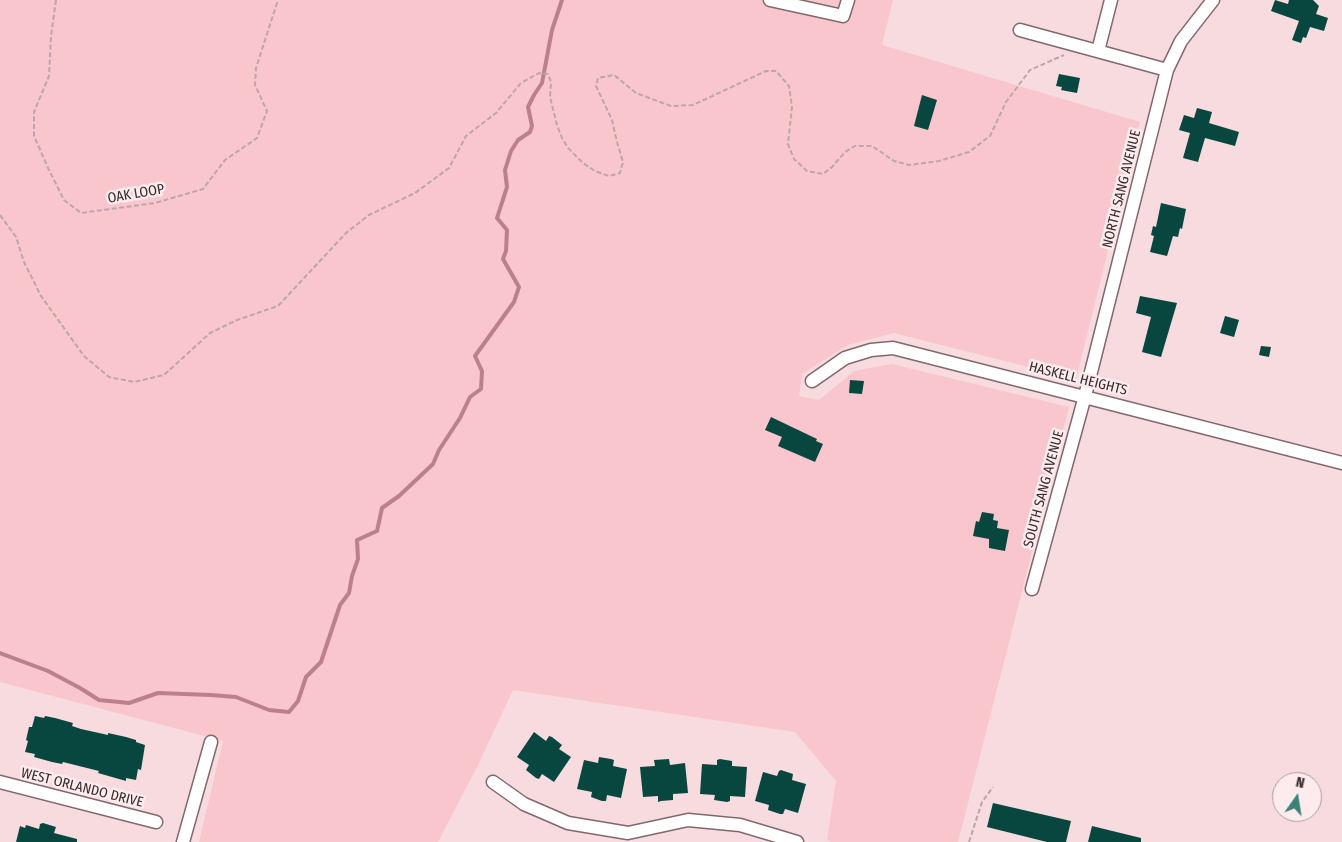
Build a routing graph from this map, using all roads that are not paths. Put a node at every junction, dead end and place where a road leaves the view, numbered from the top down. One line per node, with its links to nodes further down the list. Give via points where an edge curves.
1 (770, 0): 2 (street, via 843,16)
2 (848, 0)
3 (1111, 0): 6 (street)
4 (1213, 0): 7 (street, NORTH SANG AVENUE, via 1181,41)
5 (1020, 30): 6 (street)
6 (1098, 52): 7 (street)
7 (1167, 70): 9 (street, NORTH SANG AVENUE)
8 (812, 381): 9 (street, HASKELL HEIGHTS, via 845,358 871,350 893,348)
9 (1085, 396): 10 (street, HASKELL HEIGHTS); 11 (street, SOUTH SANG AVENUE)
10 (1342, 463)
11 (1032, 589)
12 (211, 742): 16 (street)
13 (0, 782): 15 (street, WEST ORLANDO DRIVE)
14 (493, 782): 17 (street, via 524,804 568,823 628,833 688,820 740,825)
15 (156, 822)
16 (183, 842)
17 (797, 842)

